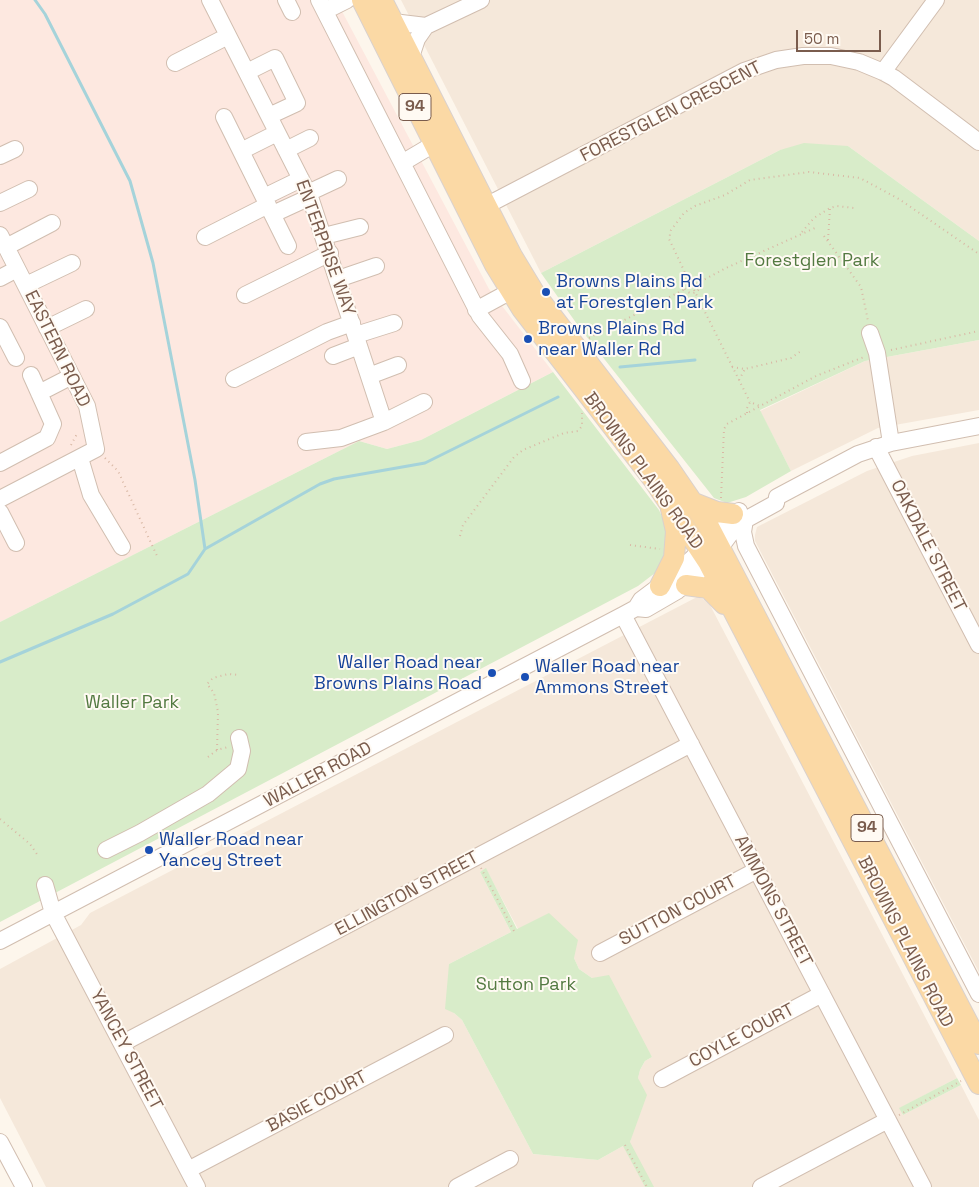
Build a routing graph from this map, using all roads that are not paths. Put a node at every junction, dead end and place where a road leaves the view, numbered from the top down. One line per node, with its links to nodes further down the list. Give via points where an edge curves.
1 (210, 0): 10 (street, ENTERPRISE WAY)
2 (347, 0): 7 (street)
3 (362, 0): 20 (main road, BROWNS PLAINS ROAD / 94)
4 (382, 0): 8 (main road, BROWNS PLAINS ROAD / 94)
5 (481, 0): 9 (street)
6 (936, 0): 14 (street)
7 (322, 5): 23 (street)
8 (393, 22): 9 (street); 11 (main road, BROWNS PLAINS ROAD / 94)
9 (426, 26): 11 (street)
10 (228, 36): 12 (street); 13 (street, ENTERPRISE WAY)
11 (411, 57): 29 (main road, BROWNS PLAINS ROAD / 94)
12 (175, 63)
13 (247, 72): 15 (street, ENTERPRISE WAY); 15 (street, via 275,58 297,103)
14 (883, 72): 19 (street, FORESTGLEN CRESCENT); 29 (street, FORESTGLEN CRESCENT, via 860,62 831,56 802,56 744,71)
15 (269, 116): 17 (street, ENTERPRISE WAY)
16 (224, 117): 22 (street)
17 (277, 133): 21 (street, ENTERPRISE WAY); 22 (street)
18 (310, 138): 21 (street)
19 (979, 142)
20 (434, 144): 23 (street); 29 (main road, BROWNS PLAINS ROAD / 94)
21 (286, 150): 26 (street, ENTERPRISE WAY)
22 (241, 151): 28 (street)
23 (402, 163): 46 (street)
24 (338, 179): 26 (street)
25 (29, 189): 27 (street)
26 (306, 189): 28 (street); 32 (street, ENTERPRISE WAY)
27 (0, 203)
28 (268, 206): 33 (street); 35 (street)
29 (478, 210): 43 (main road, BROWNS PLAINS ROAD / 94); 70 (main road, BROWNS PLAINS ROAD / 94, via 535,294)
30 (52, 223): 34 (street)
31 (360, 227): 32 (street)
32 (324, 236): 36 (street, ENTERPRISE WAY)
33 (205, 237)
34 (2, 239): 39 (street, EASTERN ROAD)
35 (288, 246)
36 (330, 253): 41 (street, ENTERPRISE WAY); 44 (street)
37 (72, 263): 42 (street)
38 (376, 266): 41 (street)
39 (17, 268): 40 (street); 42 (street, EASTERN ROAD)
40 (0, 278)
41 (338, 279): 51 (street, ENTERPRISE WAY)
42 (26, 285): 49 (street, EASTERN ROAD)
43 (511, 290): 46 (street); 69 (main road, BROWNS PLAINS ROAD / 94, via 522,309)
44 (245, 295)
45 (86, 309): 49 (street)
46 (476, 310): 59 (street, via 510,354)
47 (394, 324): 51 (street)
48 (0, 327): 53 (street)
49 (48, 328): 56 (street, EASTERN ROAD)
50 (870, 333): 65 (street, OAKDALE STREET, via 877,353)
51 (356, 335): 52 (street); 57 (street, ENTERPRISE WAY); 58 (street, via 327,332)
52 (333, 356)
53 (16, 358)
54 (398, 365): 57 (street)
55 (31, 375): 60 (street)
56 (72, 376): 60 (street); 66 (street, EASTERN ROAD, via 87,406 96,449)
57 (369, 376): 62 (street, ENTERPRISE WAY)
58 (234, 379)
59 (522, 381)
60 (39, 393): 67 (street, via 53,424 47,438)
61 (424, 402): 62 (street)
62 (384, 422): 64 (street, via 341,438)
63 (979, 426): 65 (street)
64 (306, 442)
65 (884, 445): 72 (street, via 777,497 771,495); 80 (street, OAKDALE STREET)
66 (80, 458): 68 (street); 74 (street, via 91,495)
67 (0, 463)
68 (0, 499)
69 (668, 500): 75 (main road, BROWNS PLAINS ROAD / 94); 77 (main road, via 676,531 675,551 672,567)
70 (694, 503): 72 (main road, via 717,512); 75 (main road, BROWNS PLAINS ROAD / 94)
71 (0, 512): 73 (street)
72 (733, 512): 75 (street); 90 (street, via 752,556)
73 (16, 543)
74 (122, 547)
75 (710, 548): 76 (street, WALLER ROAD); 77 (street, WALLER ROAD); 79 (main road, BROWNS PLAINS ROAD / 94); 93 (main road, BROWNS PLAINS ROAD / 94)
76 (686, 585): 78 (street, WALLER ROAD, via 646,609); 79 (main road, via 708,588)
77 (660, 586): 78 (street, WALLER ROAD)
78 (630, 611): 82 (street, AMMONS STREET); 86 (street, WALLER ROAD)
79 (738, 618): 95 (main road, BROWNS PLAINS ROAD / 94)
80 (979, 645)
81 (240, 741): 83 (street, via 242,760 238,769 208,794)
82 (691, 744): 84 (street, AMMONS STREET); 92 (street, ELLINGTON STREET)
83 (106, 850)
84 (757, 870): 88 (street, SUTTON COURT); 89 (street, AMMONS STREET)
85 (46, 885): 86 (street, YANCEY STREET)
86 (53, 913): 87 (street, WALLER ROAD); 92 (street, YANCEY STREET)
87 (0, 941)
88 (600, 953)
89 (822, 994): 94 (street, COYLE COURT); 96 (street, AMMONS STREET)
90 (979, 994)
91 (445, 1035): 99 (street, BASIE COURT)
92 (123, 1043): 99 (street, YANCEY STREET)
93 (979, 1044)
94 (662, 1078)
95 (977, 1079)
96 (888, 1120): 103 (street); 104 (street, AMMONS STREET)
97 (0, 1142): 100 (street)
98 (510, 1159): 102 (street)
99 (188, 1170): 101 (street, YANCEY STREET)
100 (24, 1187)
101 (197, 1187)
102 (457, 1187)
103 (761, 1187)
104 (923, 1187)

